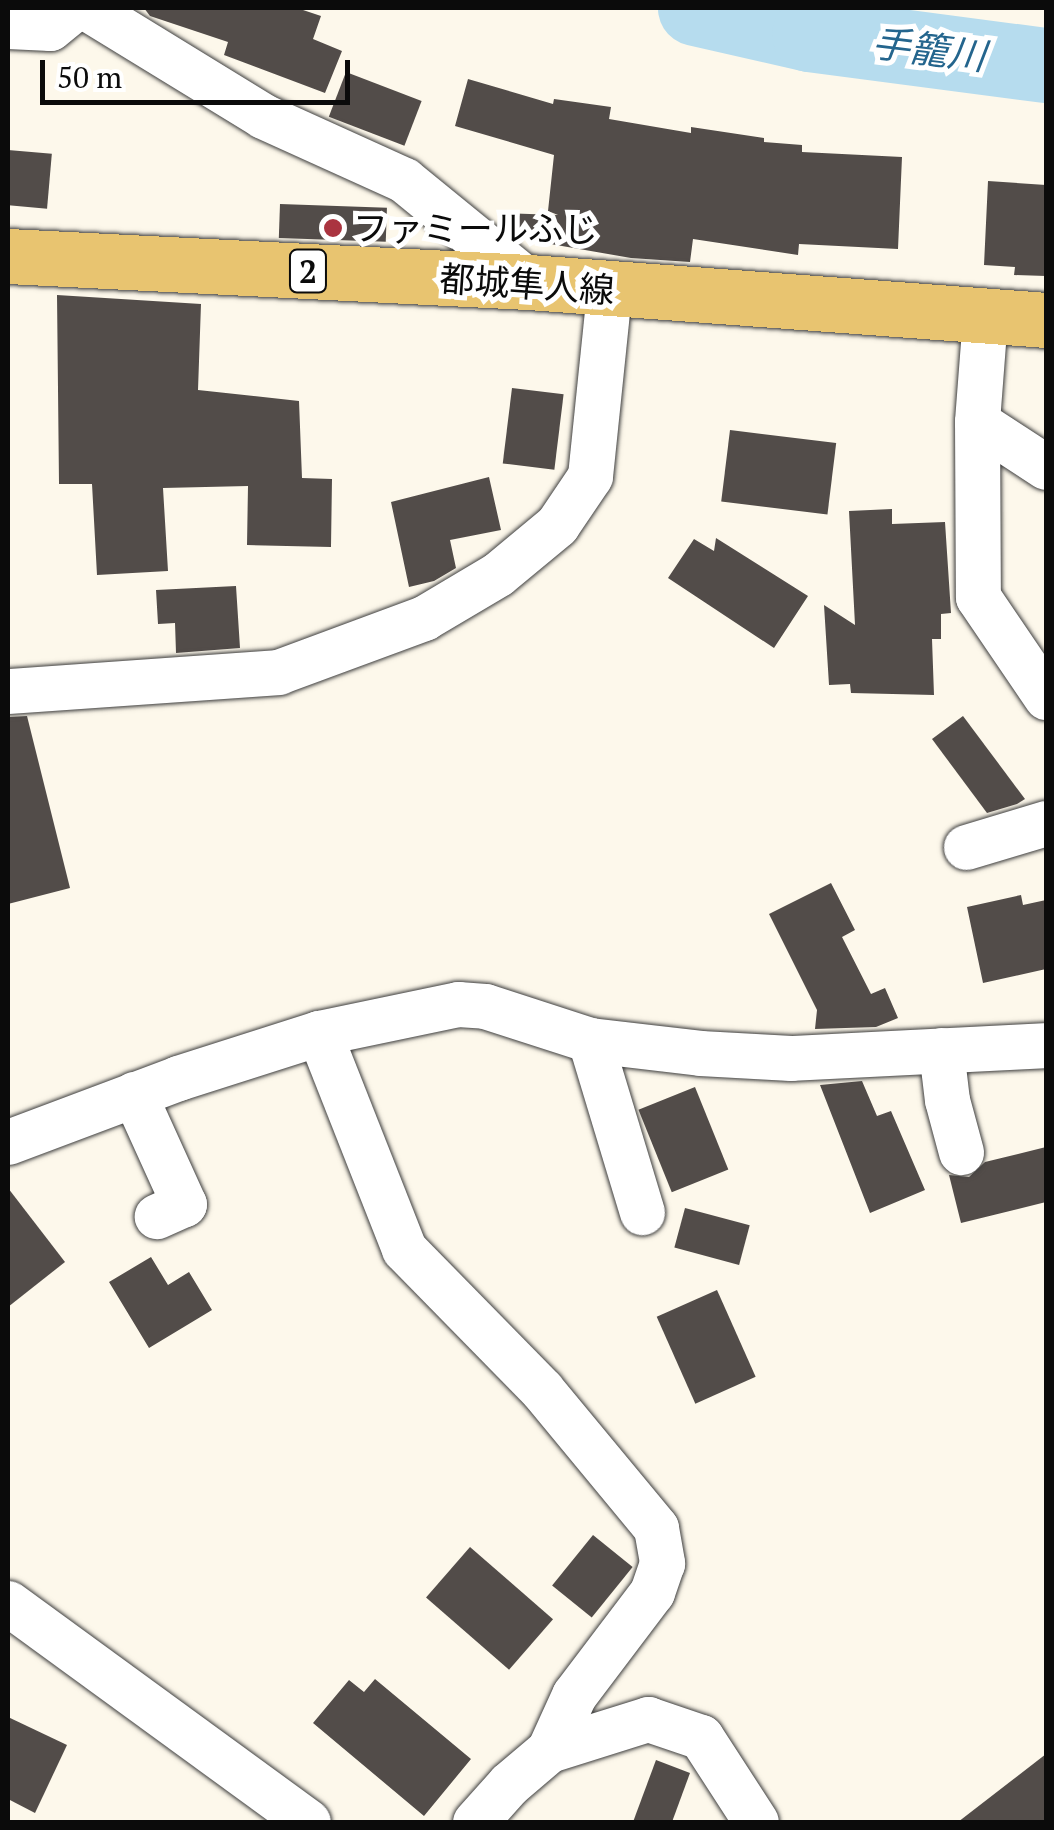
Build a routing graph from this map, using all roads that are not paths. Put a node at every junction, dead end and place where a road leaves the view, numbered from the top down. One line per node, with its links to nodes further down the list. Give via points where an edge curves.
1 (75, 8): 3 (street, via 50,28)
2 (87, 8): 5 (street, via 263,116 404,180)
3 (8, 26)
4 (8, 256): 5 (main road, 都城隼人線 / 2)
5 (530, 282): 6 (main road, 都城隼人線 / 2)
6 (609, 290): 7 (main road, 都城隼人線 / 2); 11 (street, via 590,476 557,525 498,574 424,618 278,672)
7 (985, 317): 8 (main road, 都城隼人線 / 2); 9 (street)
8 (1046, 320)
9 (977, 422): 10 (street); 12 (street, via 978,597)
10 (1046, 467)
11 (8, 691)
12 (1046, 697)
13 (1046, 823): 14 (street)
14 (966, 847)
15 (320, 1033): 16 (street, via 472,1004); 19 (street); 25 (street, via 404,1248 542,1390 656,1528 662,1563 652,1592 574,1695)
16 (590, 1040): 18 (street, via 792,1058); 22 (street)
17 (1046, 1045): 18 (street)
18 (941, 1050): 21 (street)
19 (134, 1094): 20 (street); 23 (street, via 184,1204)
20 (8, 1142)
21 (961, 1152)
22 (642, 1212)
23 (156, 1216)
24 (8, 1603): 26 (street)
25 (549, 1750): 27 (street); 28 (street, via 648,1719 702,1737)
26 (308, 1822)
27 (476, 1822)
28 (756, 1822)

